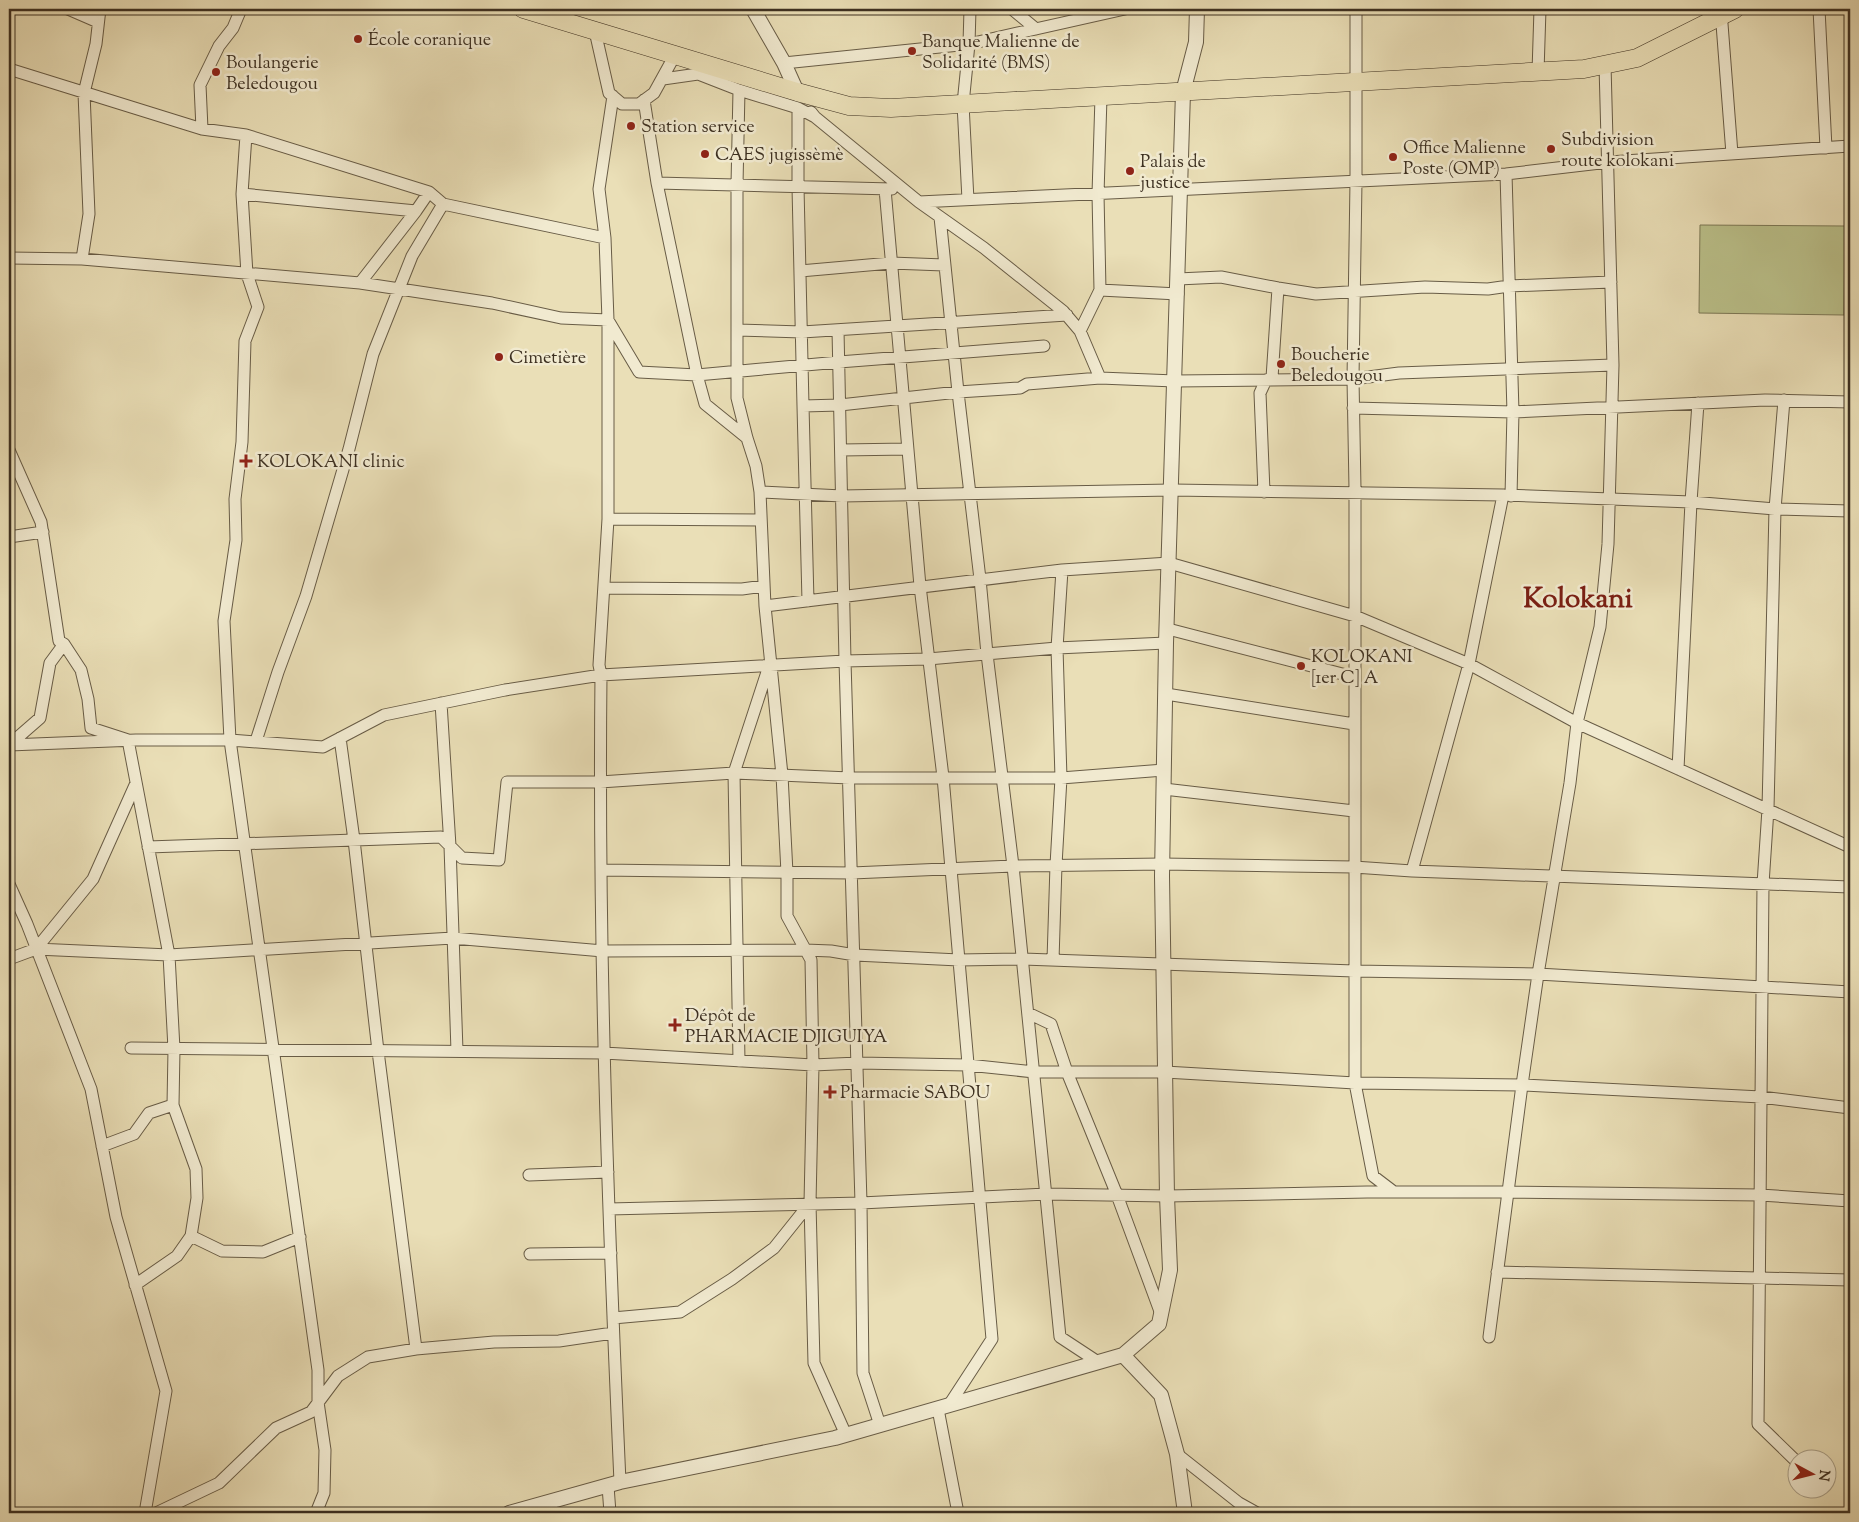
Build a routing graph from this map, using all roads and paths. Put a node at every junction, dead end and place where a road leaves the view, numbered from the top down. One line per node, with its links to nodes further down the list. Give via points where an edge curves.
1 (68, 9): 14 (street)
2 (100, 9): 14 (street)
3 (241, 9): 33 (street, via 200,85)
4 (523, 9): 16 (highway)
5 (753, 9): 19 (street)
6 (970, 9): 17 (street)
7 (1012, 9): 15 (street)
8 (1125, 9): 15 (street)
9 (1197, 9): 26 (street, via 1196,42)
10 (1356, 9): 24 (street)
11 (1540, 9): 22 (street)
12 (1818, 9): 36 (street)
13 (1726, 11): 20 (highway, via 1637,58); 37 (street)
14 (98, 22): 27 (street)
15 (1036, 29): 17 (street)
16 (595, 31): 18 (highway); 28 (street, via 609,93)
17 (968, 44): 19 (street); 32 (street)
18 (675, 55): 23 (street); 31 (highway)
19 (784, 62): 31 (street)
20 (1605, 65): 22 (highway); 38 (street)
21 (9, 69): 27 (street)
22 (1538, 72): 24 (highway)
23 (663, 79): 25 (street, via 698,74); 30 (street, via 654,94)
24 (1355, 83): 26 (highway); 40 (street)
25 (739, 90): 31 (street); 42 (street)
26 (1183, 92): 29 (highway); 46 (street)
27 (84, 93): 33 (street); 57 (street, via 89,214)
28 (613, 96): 30 (street, via 622,104 639,104); 55 (street, via 599,189)
29 (1102, 97): 32 (highway); 49 (street)
30 (644, 100): 41 (street)
31 (798, 100): 32 (highway, via 891,108); 43 (street); 45 (street)
32 (963, 104): 50 (street)
33 (202, 129): 34 (street)
34 (246, 135): 47 (street); 48 (street)
35 (1850, 146): 36 (street)
36 (1826, 148): 37 (street)
37 (1732, 154): 38 (street)
38 (1609, 162): 39 (street); 63 (street)
39 (1506, 174): 40 (street); 65 (street)
40 (1356, 181): 46 (street); 69 (street)
41 (657, 183): 42 (street); 87 (street)
42 (737, 185): 43 (street); 75 (street)
43 (798, 187): 44 (street); 60 (street)
44 (885, 189): 45 (street); 58 (street)
45 (903, 189): 51 (street)
46 (1180, 190): 49 (street); 62 (street)
47 (429, 192): 52 (street); 53 (street)
48 (242, 194): 53 (street); 61 (street)
49 (1098, 194): 50 (street); 68 (street)
50 (968, 200): 51 (street)
51 (919, 202): 54 (street)
52 (443, 204): 55 (street); 66 (street, via 412,256)
53 (416, 211): 64 (street)
54 (940, 217): 59 (street); 71 (street)
55 (605, 238): 72 (street)
56 (9, 258): 57 (street)
57 (82, 259): 61 (street)
58 (891, 263): 59 (street); 60 (street); 74 (street)
59 (944, 265): 73 (street)
60 (800, 271): 78 (street)
61 (247, 274): 64 (street); 150 (street, via 258,308 245,341 242,442 235,499 236,540 224,621)
62 (1178, 279): 67 (street, via 1221,276); 70 (street)
63 (1611, 282): 65 (street); 84 (street)
64 (360, 283): 66 (street)
65 (1509, 286): 69 (street, via 1488,289 1425,287); 85 (street)
66 (400, 288): 72 (street, via 561,318); 151 (street, via 373,354 306,596)
67 (1278, 288): 69 (street, via 1316,294); 89 (street, via 1272,378)
68 (1100, 290): 70 (street); 77 (street)
69 (1354, 293): 90 (street)
70 (1178, 294): 91 (street)
71 (1067, 315): 73 (street); 77 (street)
72 (608, 320): 87 (street, via 639,372); 119 (street)
73 (950, 323): 74 (street); 80 (street)
74 (897, 326): 76 (street); 81 (street)
75 (737, 330): 78 (street); 86 (street)
76 (838, 330): 78 (street); 82 (street)
77 (1080, 331): 88 (street)
78 (802, 332): 83 (street)
79 (1044, 346): 80 (street)
80 (954, 353): 81 (street); 92 (street)
81 (900, 357): 82 (street); 93 (street)
82 (839, 362): 83 (street); 98 (street)
83 (803, 365): 86 (street); 97 (street)
84 (1613, 365): 85 (street); 99 (street)
85 (1512, 368): 90 (street, via 1399,372); 101 (street)
86 (737, 372): 87 (street); 102 (street, via 737,398)
87 (698, 376): 102 (street, via 705,404)
88 (1100, 378): 91 (street); 92 (street)
89 (1266, 380): 90 (street); 91 (street); 108 (street, via 1260,393)
90 (1353, 380): 100 (street)
91 (1175, 381): 106 (street)
92 (958, 392): 93 (street); 110 (street)
93 (903, 398): 98 (street); 103 (street)
94 (1784, 400): 95 (street); 96 (street); 117 (street)
95 (1850, 402)
96 (1698, 403): 99 (street); 116 (street)
97 (803, 406): 98 (street); 109 (street)
98 (840, 406): 105 (street)
99 (1612, 407): 101 (street); 115 (street)
100 (1354, 408): 101 (street); 111 (street)
101 (1513, 412): 114 (street)
102 (747, 438): 107 (street)
103 (908, 449): 105 (street); 112 (street)
104 (9, 450): 121 (street)
105 (841, 450): 113 (street)
106 (1172, 490): 108 (street); 110 (street); 123 (street)
107 (760, 492): 109 (street); 120 (street)
108 (1264, 492): 111 (street)
109 (806, 494): 113 (street); 130 (street)
110 (970, 494): 112 (street); 125 (street)
111 (1355, 494): 114 (street); 132 (street)
112 (912, 495): 113 (street); 127 (street)
113 (842, 496): 129 (street)
114 (1507, 496): 115 (street); 140 (street)
115 (1611, 498): 116 (street); 146 (street, via 1600,627)
116 (1690, 502): 117 (street); 153 (street)
117 (1775, 509): 118 (street); 164 (street)
118 (1850, 511)
119 (608, 519): 120 (street); 128 (street)
120 (761, 520): 126 (street)
121 (43, 532): 122 (street); 135 (street, via 59,641)
122 (9, 537)
123 (1170, 563): 124 (street); 132 (street); 133 (street)
124 (1062, 570): 125 (street); 136 (street)
125 (980, 579): 127 (street); 137 (street)
126 (764, 586): 128 (street, via 742,589); 131 (street)
127 (920, 586): 129 (street); 138 (street)
128 (604, 588): 142 (street)
129 (844, 596): 130 (street); 139 (street)
130 (808, 600): 131 (street)
131 (765, 606): 141 (street)
132 (1355, 616): 140 (street); 143 (street)
133 (1168, 629): 134 (street); 143 (street)
134 (1166, 643): 136 (street); 144 (street)
135 (64, 644): 149 (street, via 81,670 91,728); 152 (street, via 50,663 40,718)
136 (1057, 648): 137 (street); 160 (street)
137 (987, 654): 138 (street); 159 (street)
138 (928, 659): 139 (street); 157 (street)
139 (845, 661): 141 (street); 158 (street)
140 (1468, 664): 146 (street); 177 (street)
141 (770, 665): 142 (street); 155 (street); 156 (street)
142 (601, 675): 145 (street); 161 (street)
143 (1354, 677): 147 (street)
144 (1166, 694): 147 (street); 154 (street)
145 (441, 703): 148 (street, via 384,715); 168 (street)
146 (1577, 723): 153 (street); 181 (street)
147 (1354, 724): 165 (street)
148 (340, 738): 151 (street, via 323,747); 166 (street)
149 (128, 740): 150 (street); 152 (street); 162 (street)
150 (230, 740): 151 (street); 167 (street)
151 (256, 742)
152 (9, 745)
153 (1678, 768): 164 (street)
154 (1164, 770): 160 (street); 163 (street)
155 (734, 773): 156 (street); 161 (street); 178 (street)
156 (782, 775): 158 (street); 179 (street)
157 (943, 777): 158 (street); 159 (street); 175 (street)
158 (850, 778): 180 (street)
159 (1003, 778): 160 (street); 173 (street)
160 (1061, 778): 172 (street)
161 (600, 782): 168 (street, via 507,782 499,860 462,858); 176 (street)
162 (136, 783): 169 (street); 187 (street, via 93,879)
163 (1164, 789): 165 (street); 171 (street)
164 (1768, 809): 170 (street); 183 (street)
165 (1354, 811): 174 (street)
166 (354, 840): 167 (street); 168 (street, via 441,837); 186 (street)
167 (246, 845): 169 (street); 188 (street)
168 (450, 846): 185 (street)
169 (148, 847): 192 (street)
170 (1850, 847)
171 (1162, 864): 172 (street); 174 (street); 198 (street)
172 (1056, 865): 173 (street); 197 (street)
173 (1014, 866): 175 (street); 195 (street)
174 (1354, 867): 177 (street); 199 (street)
175 (951, 869): 180 (street); 196 (street)
176 (601, 870): 178 (street); 191 (street)
177 (1412, 871): 181 (street)
178 (737, 872): 179 (street); 189 (street)
179 (787, 873): 180 (street); 190 (street, via 786,916)
180 (852, 873): 193 (street)
181 (1554, 876): 183 (street); 200 (street)
182 (9, 884): 187 (street)
183 (1763, 884): 184 (street); 201 (street)
184 (1850, 887)
185 (453, 938): 186 (street); 191 (street); 208 (street)
186 (366, 944): 188 (street); 207 (street)
187 (36, 949): 192 (street); 194 (street); 222 (street, via 91,1089)
188 (260, 950): 192 (street); 206 (street)
189 (737, 950): 190 (street); 191 (street); 210 (street)
190 (805, 950): 193 (street); 212 (street, via 811,960)
191 (603, 951): 209 (street)
192 (169, 955): 205 (street)
193 (855, 955): 196 (street); 211 (street)
194 (9, 959)
195 (1023, 959): 196 (street); 197 (street); 203 (street)
196 (959, 960): 213 (street)
197 (1053, 960): 198 (street)
198 (1163, 964): 199 (street); 216 (street)
199 (1354, 971): 200 (street); 217 (street)
200 (1538, 974): 201 (street); 218 (street)
201 (1762, 988): 202 (street); 219 (street)
202 (1850, 992)
203 (1028, 1013): 214 (street); 215 (street, via 1051,1024)
204 (132, 1048): 205 (street)
205 (174, 1049): 206 (street); 220 (street)
206 (273, 1050): 207 (street); 237 (street)
207 (378, 1051): 208 (street); 248 (street)
208 (457, 1052): 209 (street)
209 (604, 1053): 210 (street); 223 (street)
210 (739, 1061): 212 (street)
211 (858, 1063): 212 (street); 213 (street); 234 (street)
212 (813, 1065): 233 (street)
213 (968, 1065): 214 (street); 231 (street)
214 (1034, 1072): 215 (street); 227 (street)
215 (1067, 1072): 216 (street); 228 (street)
216 (1165, 1072): 217 (street); 230 (street)
217 (1355, 1083): 218 (street); 225 (street, via 1373,1176)
218 (1522, 1085): 219 (street); 226 (street)
219 (1761, 1097): 221 (street); 229 (street)
220 (173, 1105): 222 (street, via 149,1113 134,1134); 236 (street, via 196,1169 197,1198)
221 (1850, 1108)
222 (102, 1146): 243 (street, via 116,1217)
223 (608, 1172): 224 (street); 235 (street)
224 (529, 1175)
225 (1394, 1192): 226 (street); 230 (street)
226 (1507, 1192): 229 (street); 240 (street)
227 (1046, 1194): 228 (street); 231 (street); 250 (street, via 1060,1337)
228 (1117, 1195): 230 (street); 244 (street)
229 (1760, 1195): 232 (street); 241 (street)
230 (1167, 1196): 244 (street, via 1170,1270)
231 (979, 1198): 234 (street); 252 (street, via 992,1339)
232 (1850, 1200)
233 (810, 1203): 234 (street); 235 (street); 245 (street, via 774,1248 680,1312); 254 (street, via 814,1363)
234 (861, 1203): 253 (street, via 863,1373)
235 (609, 1209): 238 (street)
236 (191, 1236): 237 (street, via 222,1251 263,1252); 243 (street, via 177,1256)
237 (300, 1237): 251 (street, via 318,1370)
238 (611, 1253): 239 (street); 245 (street)
239 (530, 1254)
240 (1497, 1272): 241 (street); 247 (street)
241 (1760, 1278): 242 (street); 255 (street, via 1758,1424)
242 (1850, 1280)
243 (135, 1286): 258 (street, via 166,1392)
244 (1161, 1314): 249 (street, via 1159,1324)
245 (613, 1318): 246 (street)
246 (613, 1333): 248 (street, via 559,1341 494,1342); 257 (street)
247 (1489, 1337)
248 (416, 1349): 251 (street, via 368,1357 338,1376)
249 (1123, 1355): 250 (street); 256 (street, via 1162,1395)
250 (1098, 1362): 252 (street)
251 (318, 1402): 259 (street, via 311,1412 276,1428 219,1483); 260 (street, via 325,1450 324,1493)
252 (943, 1407): 253 (street); 263 (street)
253 (880, 1425): 254 (street)
254 (846, 1435): 257 (street)
255 (1786, 1451)
256 (1177, 1454): 264 (street); 265 (street, via 1239,1503)
257 (614, 1484): 261 (street); 262 (street)
258 (145, 1513)
259 (156, 1513)
260 (316, 1513)
261 (509, 1513)
262 (610, 1513)
263 (958, 1513)
264 (1185, 1513)
265 (1257, 1513)

